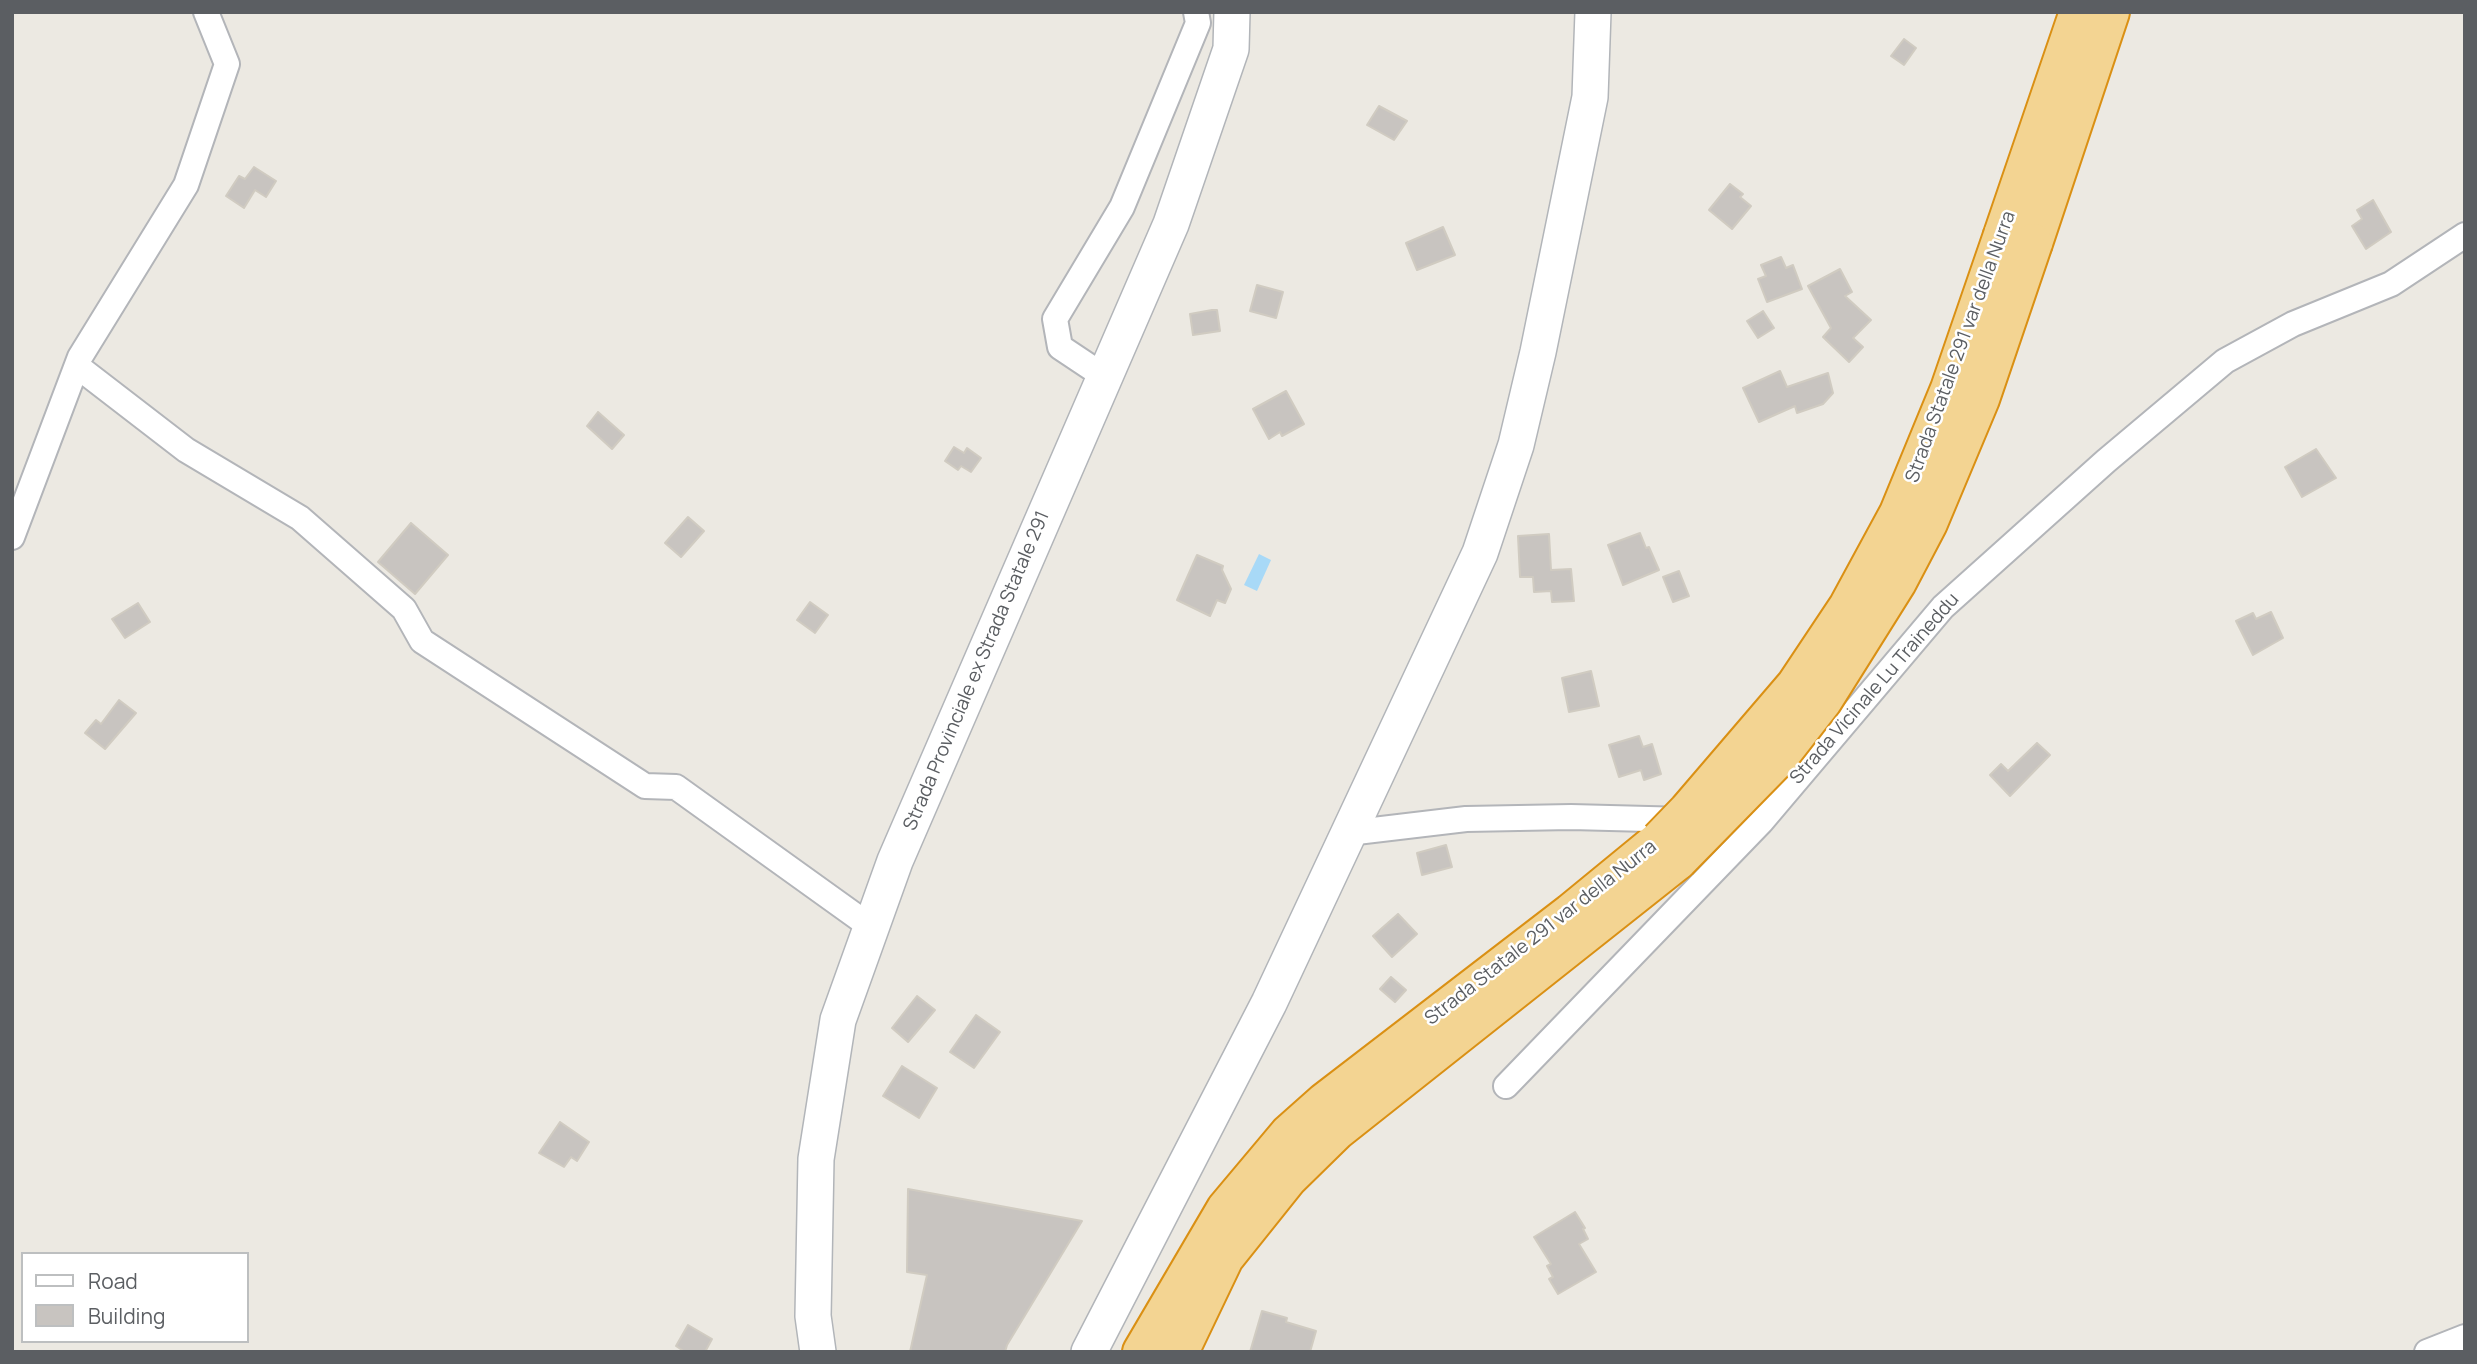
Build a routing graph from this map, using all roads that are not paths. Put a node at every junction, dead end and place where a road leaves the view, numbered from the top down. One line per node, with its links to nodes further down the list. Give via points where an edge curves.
1 (206, 12): 9 (street, via 228,64 186,185)
2 (1232, 12): 10 (street, Strada Provinciale ex Strada Statale 291, via 1231,49 1171,225)
3 (1592, 12): 13 (street, via 1590,97 1516,445 1480,552)
4 (2079, 12): 8 (highway, Strada Statale 291 var della Nurra)
5 (2110, 12): 8 (highway, Strada Statale 291 var della Nurra)
6 (1194, 16): 10 (street, via 1122,207 1055,319 1060,346)
7 (2465, 235): 12 (street, Strada Vicinale Lu Traineddu, via 2391,284 2293,324 2225,360 1943,607)
8 (2018, 239): 14 (highway, Strada Statale 291 var della Nurra, bridge, via 1899,513 1848,607 1796,685 1688,811)
9 (77, 366): 11 (street); 15 (street, via 186,450 300,518 404,609 422,641 645,786 676,787)
10 (1105, 377): 15 (street, Strada Provinciale ex Strada Statale 291, via 895,861)
11 (12, 537)
12 (1761, 822): 13 (street, via 1466,819); 16 (street, Strada Vicinale Lu Traineddu)
13 (1348, 833): 19 (street, via 1269,1003)
14 (1669, 850): 20 (highway, Strada Statale 291 var della Nurra, via 1571,913 1325,1102 1289,1135 1226,1209); 21 (highway, Strada Statale 291 var della Nurra, via 1337,1130 1288,1178 1224,1258)
15 (871, 927): 18 (street, Strada Provinciale ex Strada Statale 291, via 838,1020 816,1159 813,1316)
16 (1506, 1086)
17 (2465, 1336): 22 (street)
18 (818, 1352)
19 (1089, 1352)
20 (1142, 1352)
21 (1179, 1352)
22 (2427, 1352)

